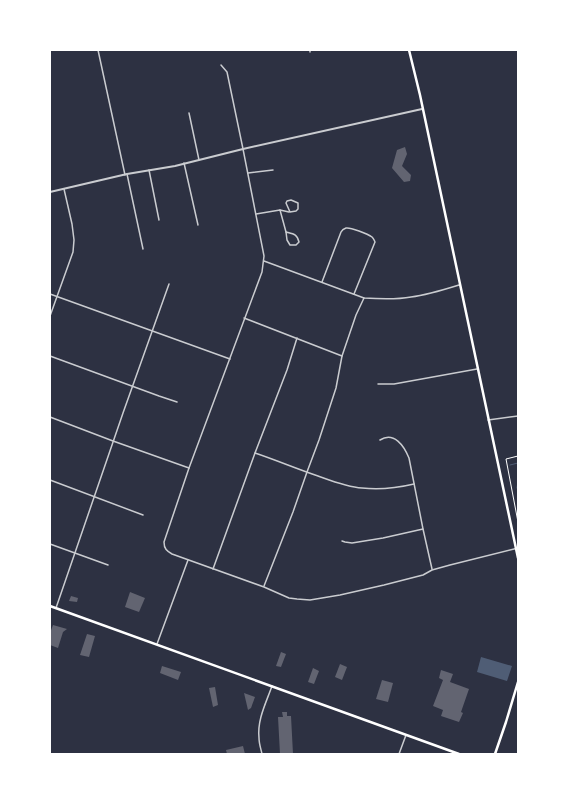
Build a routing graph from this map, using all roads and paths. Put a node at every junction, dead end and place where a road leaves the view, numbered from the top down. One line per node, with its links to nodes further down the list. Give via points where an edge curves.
1 (98, 50): 12 (street)
2 (409, 50): 4 (main road)
3 (220, 65): 6 (street, via 227,72)
4 (422, 109): 6 (street); 25 (main road)
5 (189, 113): 7 (street)
6 (243, 149): 7 (street); 11 (street)
7 (199, 160): 8 (street)
8 (184, 163): 9 (street); 19 (street)
9 (149, 170): 12 (street); 18 (street)
10 (273, 170): 11 (street)
11 (248, 173): 17 (street)
12 (126, 174): 13 (street); 21 (street)
13 (64, 189): 14 (street); 28 (street, via 74,240 73,252)
14 (50, 192)
15 (280, 210): 16 (street); 17 (street); 20 (street)
16 (290, 212): 16 (street, via 298,209 298,203 292,200 286,203)
17 (256, 214): 22 (street)
18 (159, 220)
19 (198, 225)
20 (286, 232): 20 (street, via 290,245 296,245 299,242 298,237)
21 (144, 250)
22 (264, 261): 23 (street); 31 (street)
23 (322, 282): 27 (street); 27 (street, via 342,230 348,228 360,232 372,237 375,242)
24 (169, 284): 32 (street)
25 (459, 285): 29 (street, via 409,298); 37 (main road)
26 (50, 294): 28 (street)
27 (354, 294): 29 (street)
28 (57, 296): 30 (street); 32 (street)
29 (364, 298): 35 (street)
30 (50, 316)
31 (244, 318): 33 (street); 36 (street)
32 (152, 331): 36 (street); 39 (street)
33 (297, 338): 35 (street); 46 (street)
34 (50, 356): 39 (street)
35 (342, 356): 49 (street, via 336,388)
36 (230, 359): 48 (street)
37 (477, 369): 38 (street, via 394,384); 43 (main road)
38 (378, 384)
39 (132, 386): 40 (street); 45 (street)
40 (177, 402)
41 (518, 416): 43 (street)
42 (50, 417): 45 (street)
43 (488, 420): 58 (main road)
44 (380, 440): 51 (street, via 394,438 403,446 409,458)
45 (113, 441): 48 (street); 52 (street)
46 (255, 452): 49 (street); 63 (street)
47 (518, 456): 54 (path, via 506,459)
48 (189, 468): 61 (street, via 164,546 168,552)
49 (307, 472): 51 (street, via 363,489); 65 (street)
50 (50, 480): 52 (street)
51 (414, 484): 55 (street)
52 (94, 497): 53 (street); 59 (street)
53 (143, 514)
54 (518, 522)
55 (423, 529): 56 (street, via 352,543); 64 (street)
56 (342, 541)
57 (50, 544): 59 (street)
58 (517, 548): 60 (main road); 64 (street)
59 (75, 554): 62 (street); 67 (street)
60 (518, 558)
61 (188, 560): 63 (street); 68 (street)
62 (108, 565)
63 (213, 569): 65 (street)
64 (432, 570): 65 (street, via 384,585 310,600 289,598)
65 (264, 587)
66 (50, 606): 67 (main road)
67 (56, 608): 68 (main road)
68 (157, 644): 70 (main road)
69 (518, 682): 71 (main road)
70 (272, 686): 73 (main road); 74 (street, via 259,724)
71 (513, 699): 72 (street); 77 (main road)
72 (518, 700)
73 (406, 735): 75 (street); 76 (main road)
74 (262, 754)
75 (399, 754)
76 (458, 754)
77 (495, 754)

